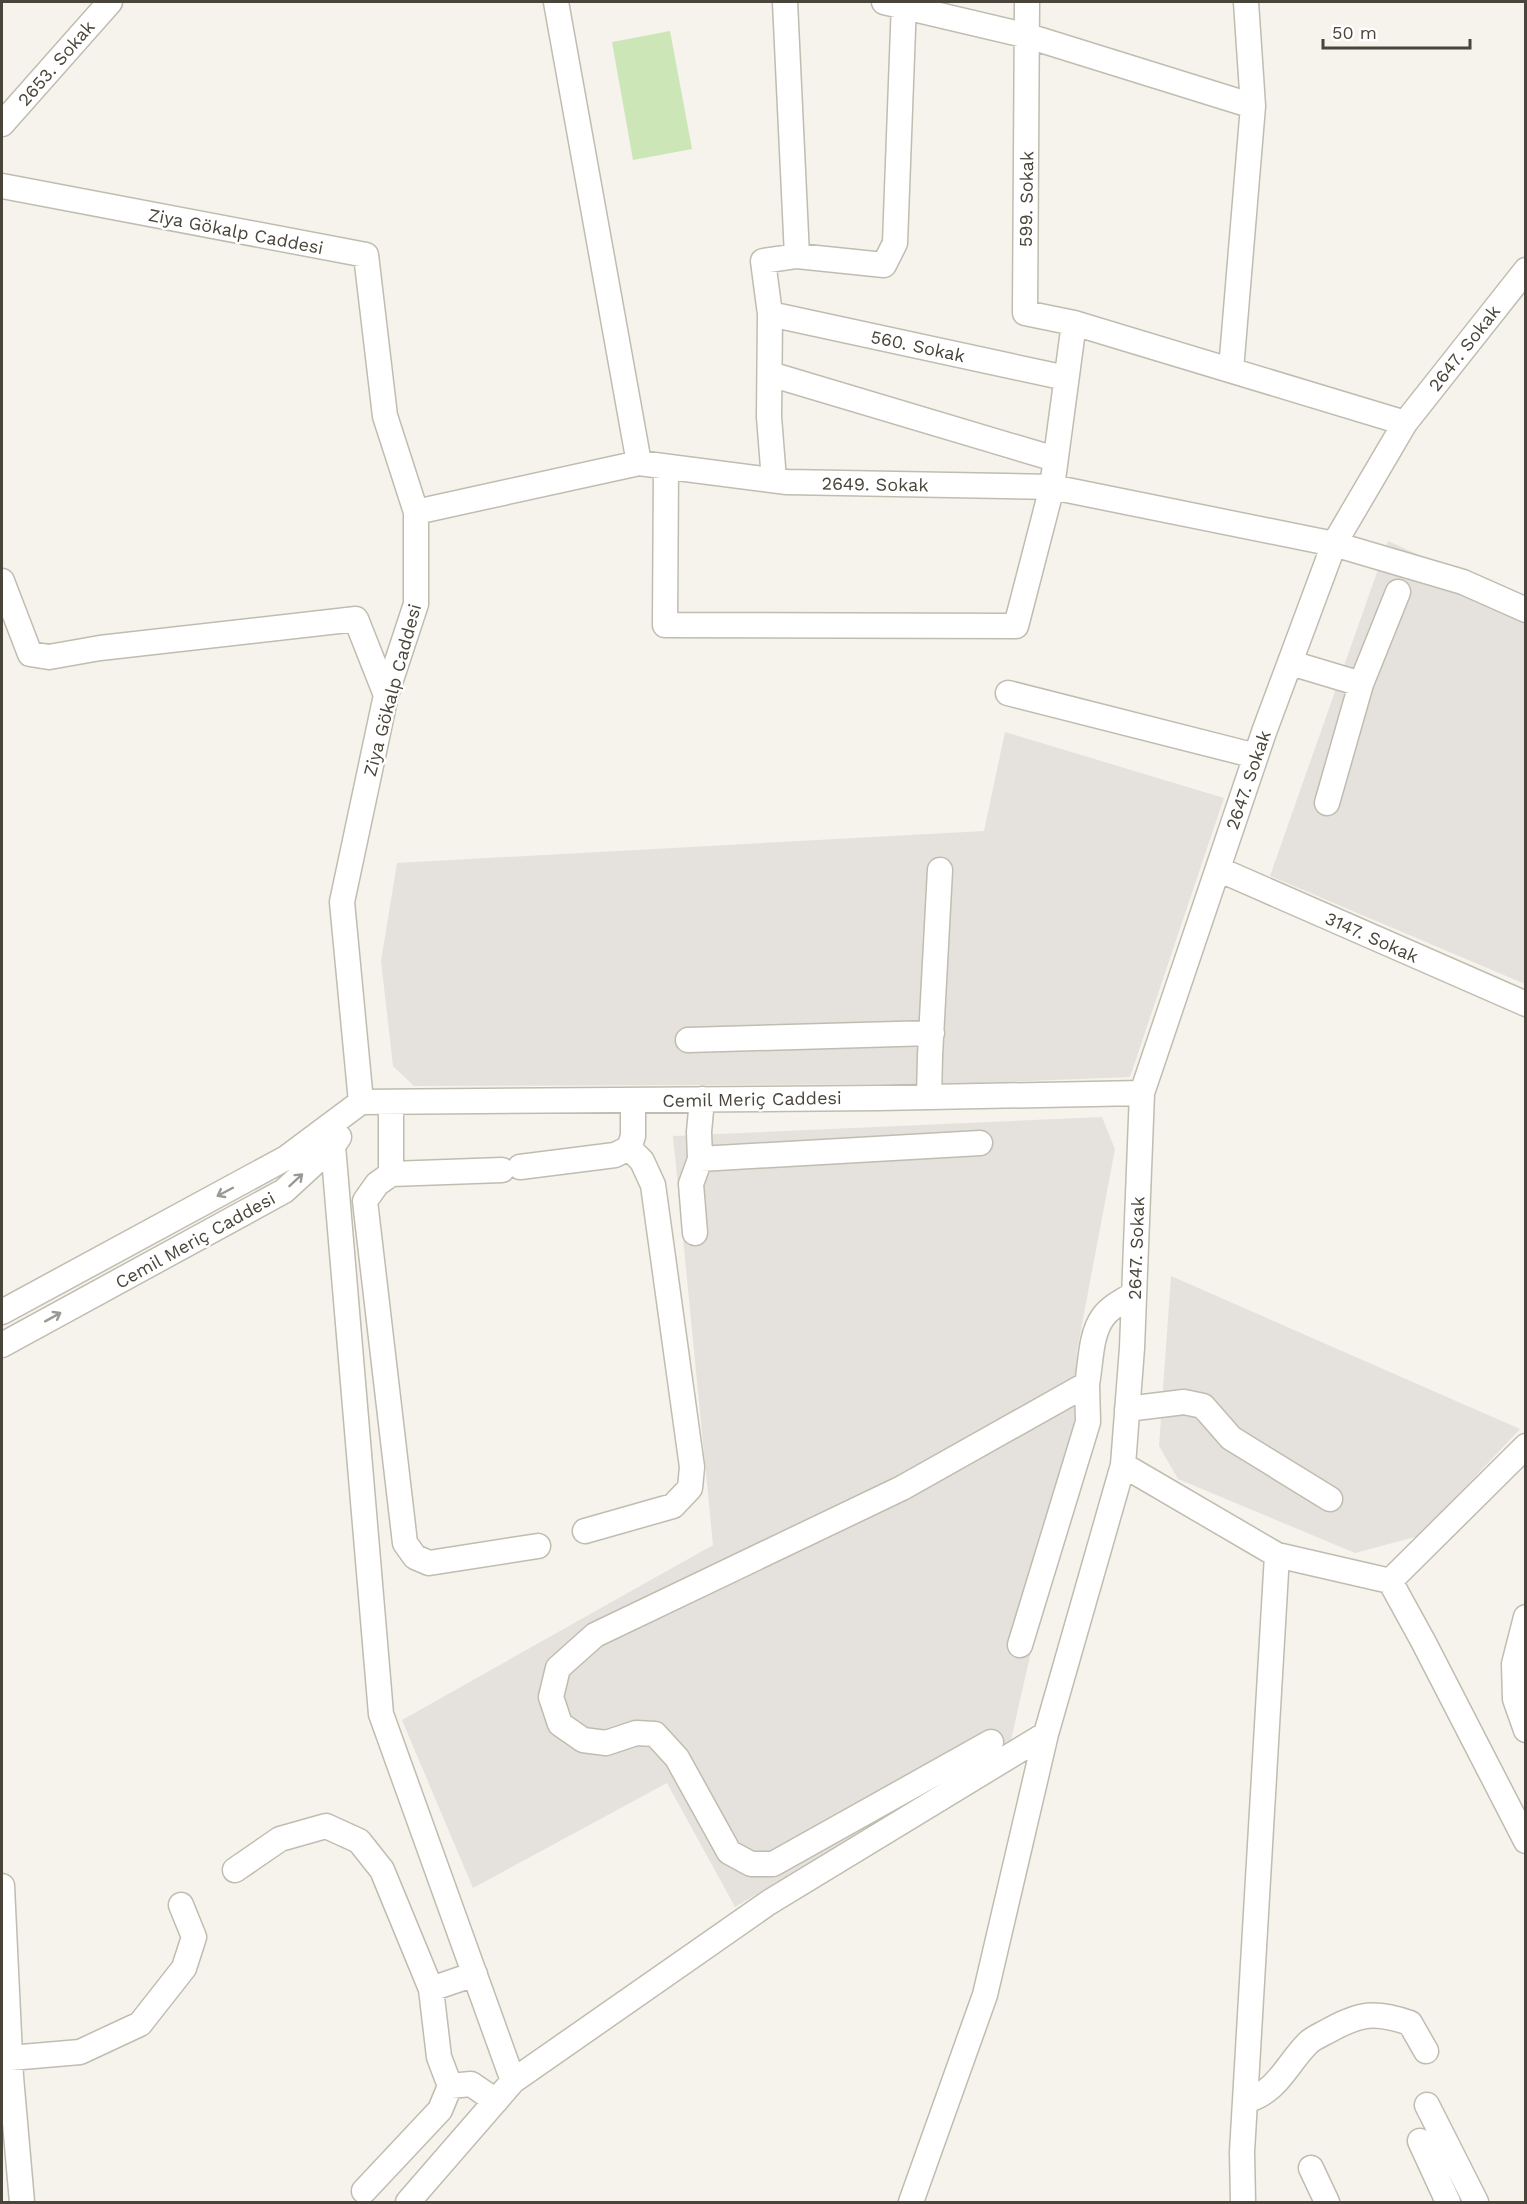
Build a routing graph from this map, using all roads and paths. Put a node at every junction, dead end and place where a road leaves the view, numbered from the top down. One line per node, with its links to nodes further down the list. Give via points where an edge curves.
1 (110, 2): 9 (street, 2653. Sokak)
2 (556, 2): 20 (street)
3 (785, 2): 11 (street)
4 (1027, 2): 7 (street)
5 (1246, 2): 8 (street)
6 (897, 3): 7 (street); 11 (street, via 895,243 884,265)
7 (1028, 36): 8 (street); 14 (street, 599. Sokak, via 1025,313)
8 (1253, 106): 15 (street)
9 (2, 124)
10 (2, 186): 24 (street, Ziya Gökalp Caddesi, via 366,255 385,416)
11 (797, 256): 13 (street, via 763,261)
12 (1526, 270): 18 (street, 2647. Sokak)
13 (770, 314): 16 (street); 17 (street, 560. Sokak)
14 (1074, 323): 15 (street); 17 (street)
15 (1231, 370): 18 (street)
16 (770, 374): 19 (street); 22 (street)
17 (1066, 378): 19 (street)
18 (1405, 423): 25 (street, 2647. Sokak)
19 (1055, 459): 23 (street)
20 (639, 463): 21 (street, 2649. Sokak); 24 (street, 2649. Sokak)
21 (666, 467): 22 (street, 2649. Sokak); 23 (street, via 665,625 1016,626)
22 (774, 480): 23 (street, 2649. Sokak)
23 (1052, 488): 25 (street, 2649. Sokak)
24 (416, 512): 32 (street, Ziya Gökalp Caddesi, via 416,604)
25 (1334, 544): 28 (street, 2649. Sokak, via 1463,582); 29 (street, 2647. Sokak)
26 (2, 581): 32 (street, via 30,654 50,657 356,619)
27 (1398, 592): 30 (street)
28 (1526, 610)
29 (1291, 663): 30 (street); 33 (street, 2647. Sokak)
30 (1361, 684): 34 (street)
31 (1008, 693): 33 (street)
32 (386, 695): 44 (street, Ziya Gökalp Caddesi, via 342,902)
33 (1256, 756): 35 (street, 2647. Sokak)
34 (1327, 803)
35 (1218, 869): 37 (street, 3147. Sokak); 40 (street, 2647. Sokak)
36 (940, 870): 38 (street)
37 (1526, 1004)
38 (932, 1033): 39 (street); 41 (street)
39 (688, 1040)
40 (1142, 1092): 41 (street, Cemil Meriç Caddesi); 52 (street, 2647. Sokak)
41 (929, 1097): 42 (street, Cemil Meriç Caddesi)
42 (702, 1099): 43 (street, Cemil Meriç Caddesi); 49 (street)
43 (633, 1100): 45 (street, Cemil Meriç Caddesi); 48 (street)
44 (361, 1102): 45 (street, Cemil Meriç Caddesi); 47 (street, Cemil Meriç Caddesi); 53 (street, Cemil Meriç Caddesi, one-way to 53, via 286,1158)
45 (391, 1102): 50 (street)
46 (980, 1143): 49 (street)
47 (333, 1146): 54 (street, Cemil Meriç Caddesi, one-way to 47, via 284,1191); 73 (street, via 381,1714)
48 (629, 1148): 50 (street, via 615,1155 511,1168); 60 (street, via 642,1161 653,1185 692,1467 690,1488 673,1506)
49 (700, 1159): 51 (street, via 691,1184)
50 (391, 1174): 61 (street, via 377,1184 365,1201 405,1543 415,1557 429,1563)
51 (695, 1233)
52 (1134, 1294): 55 (street, via 1103,1317 1094,1340); 56 (street, 2647. Sokak)
53 (2, 1312)
54 (2, 1345)
55 (1087, 1384): 65 (street, via 1088,1422); 68 (street, via 902,1488 596,1635 558,1668 551,1697 560,1724 583,1740 606,1743 636,1733 656,1734 677,1758 729,1852 751,1864 773,1864)
56 (1127, 1409): 58 (street, 2647. Sokak); 59 (street, via 1184,1402 1203,1406 1231,1438)
57 (1526, 1446): 63 (street)
58 (1123, 1465): 62 (street); 67 (street)
59 (1330, 1499)
60 (585, 1531)
61 (538, 1546)
62 (1277, 1555): 63 (street); 80 (street)
63 (1390, 1581): 69 (street)
64 (1526, 1617): 66 (street, via 1514,1664 1515,1699)
65 (1020, 1645)
66 (1526, 1730)
67 (1046, 1734): 77 (street, via 768,1903); 87 (street, via 985,1995)
68 (991, 1742)
69 (1526, 1841)
70 (235, 1870): 74 (street, via 280,1839 326,1826 359,1840 382,1870)
71 (2, 1886): 76 (street)
72 (181, 1905): 76 (street, via 194,1937 184,1968 140,2024 80,2052)
73 (475, 1974): 74 (street); 77 (street)
74 (431, 1989): 78 (street, via 439,2057)
75 (1426, 2051): 80 (street, via 1410,2023 1386,2015 1351,2018 1309,2041 1261,2097)
76 (10, 2058): 85 (street)
77 (513, 2081): 79 (street)
78 (450, 2086): 79 (street, via 471,2084); 84 (street, via 440,2110)
79 (496, 2101): 86 (street)
80 (1245, 2101): 88 (street)
81 (1427, 2105): 91 (street)
82 (1420, 2141): 90 (street)
83 (1311, 2168): 89 (street)
84 (364, 2191)
85 (21, 2202)
86 (408, 2202)
87 (911, 2202)
88 (1243, 2202)
89 (1327, 2202)
90 (1448, 2202)
91 (1476, 2202)

